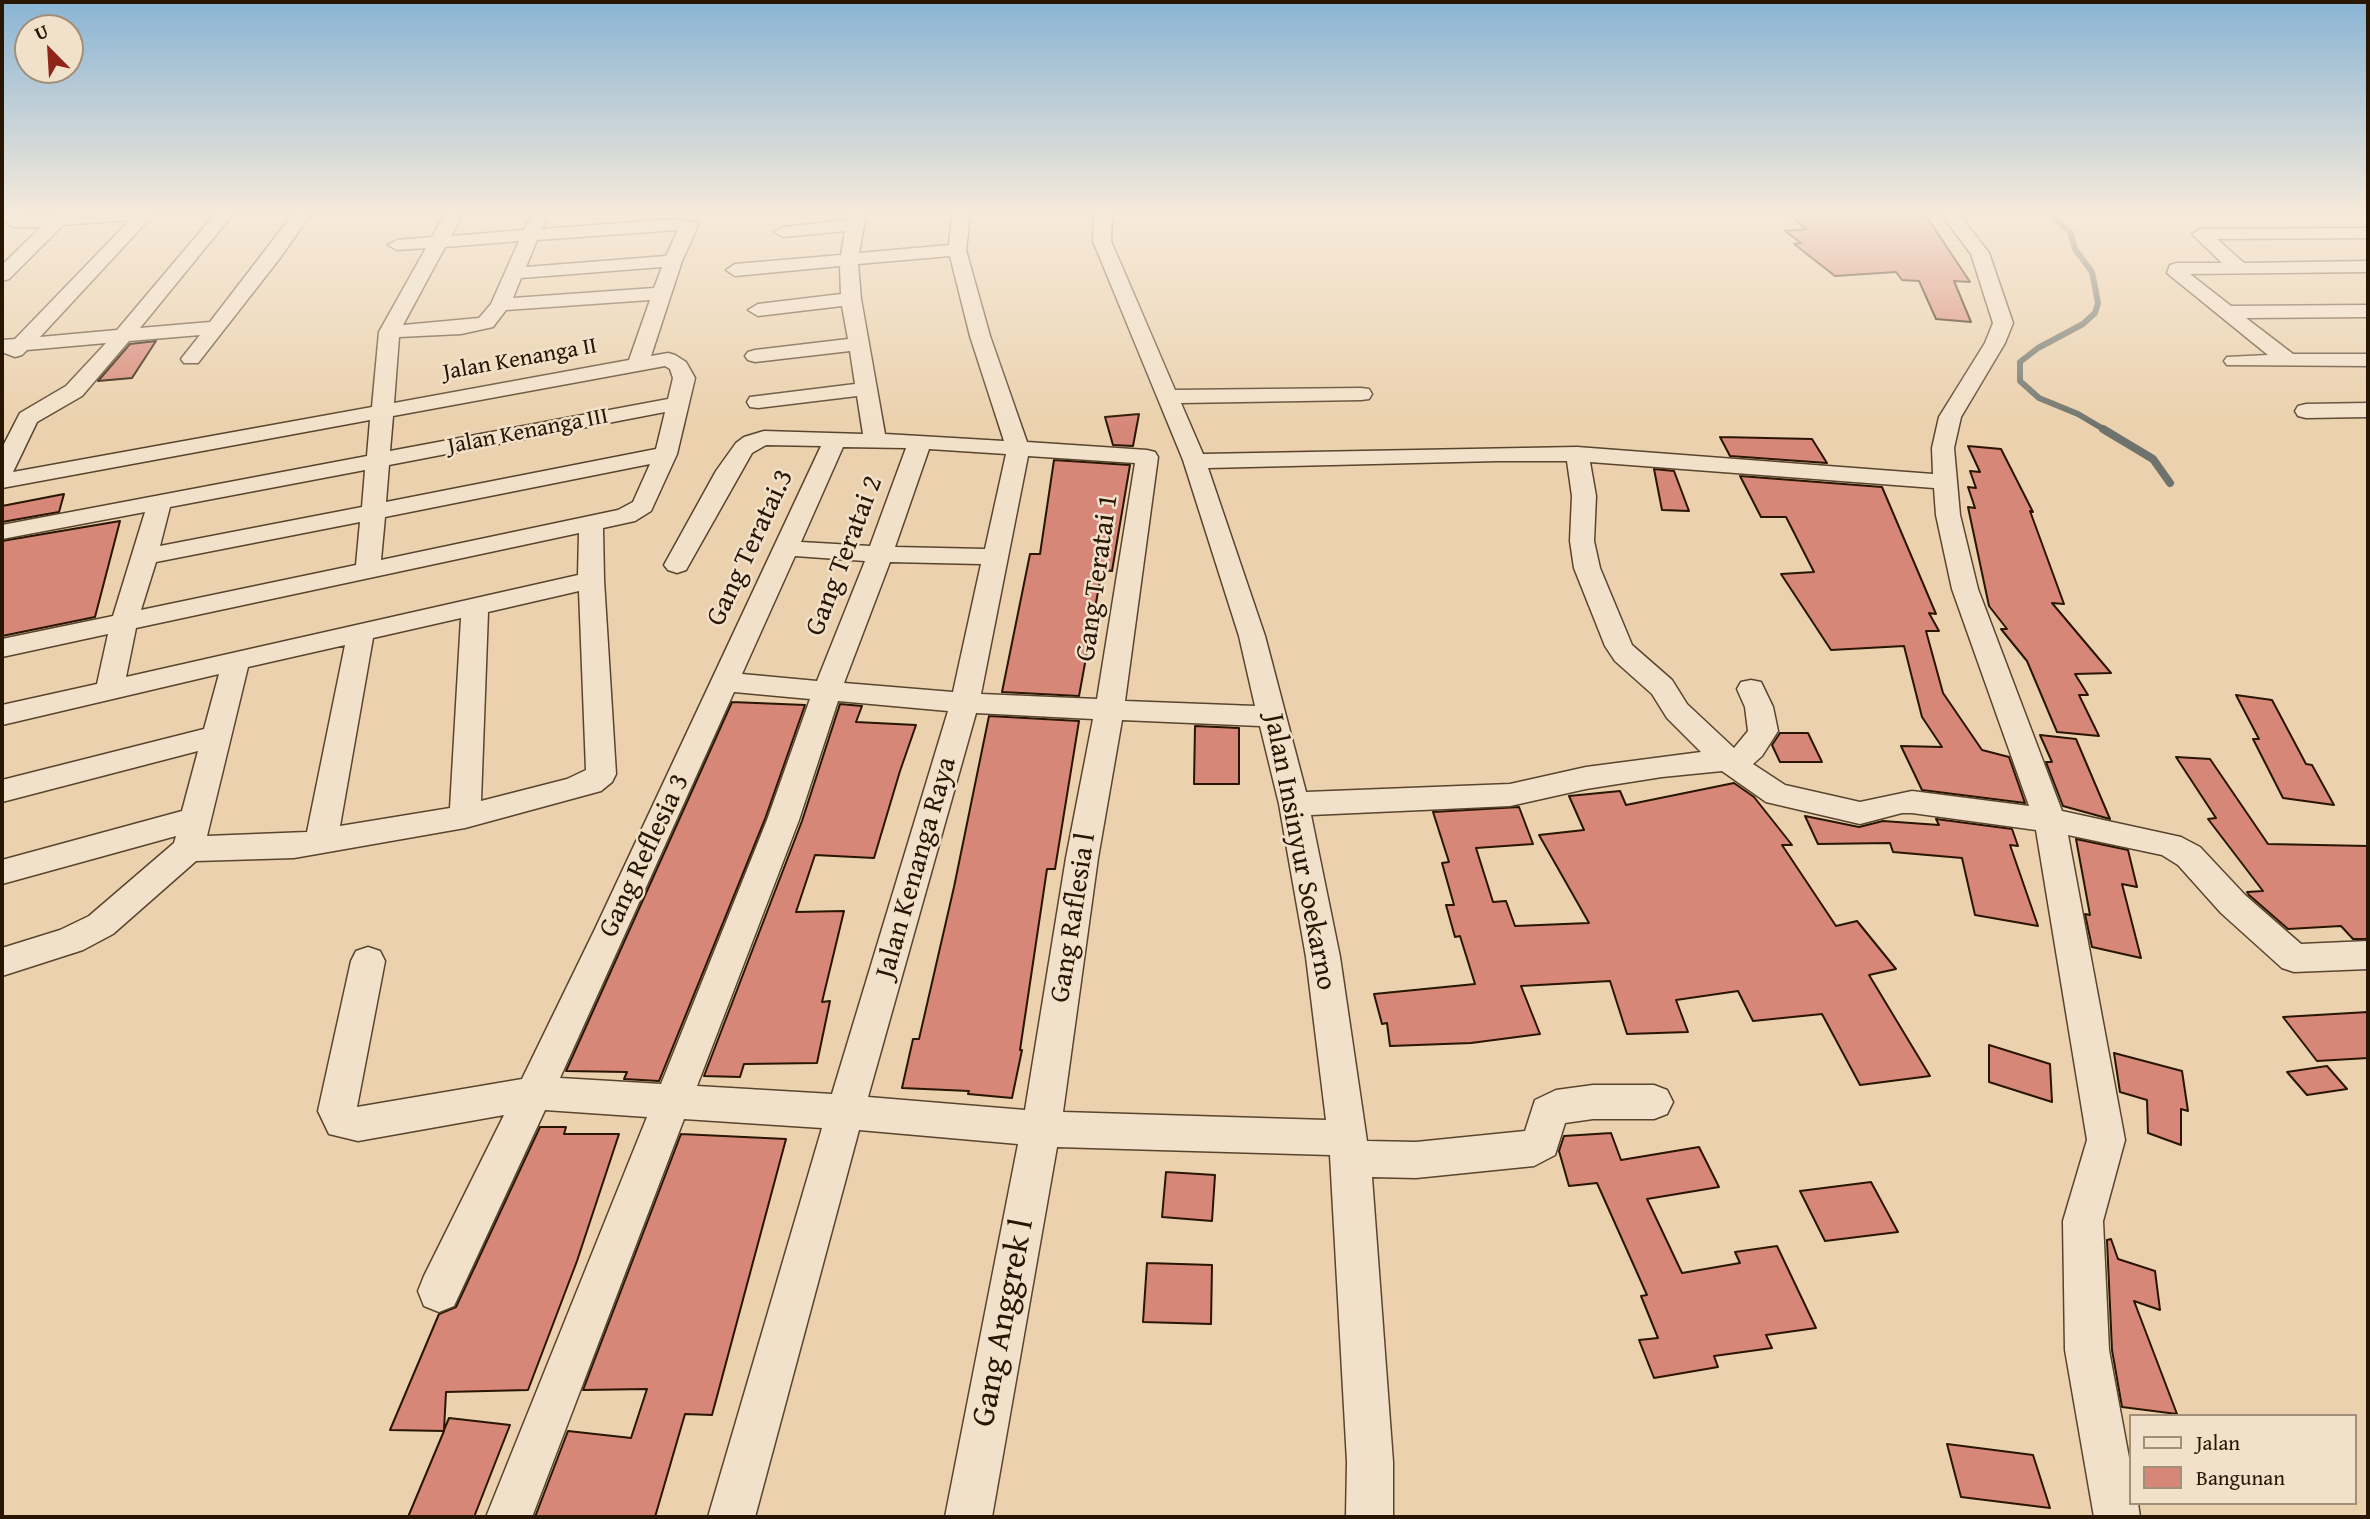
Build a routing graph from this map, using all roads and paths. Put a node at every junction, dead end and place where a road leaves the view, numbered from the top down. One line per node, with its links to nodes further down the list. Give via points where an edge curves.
1 (73, 285): 24 (street)
2 (164, 285): 22 (street)
3 (249, 285): 20 (street)
4 (415, 285): 21 (street)
5 (509, 285): 14 (street)
6 (666, 285): 12 (street)
7 (850, 285): 13 (street)
8 (966, 285): 44 (street)
9 (1120, 285): 35 (street, Jalan Insinyur Soekarno)
10 (1993, 285): 51 (street, via 2003,323 1950,417 1942,448)
11 (2192, 285): 17 (street)
12 (664, 293): 14 (street); 18 (street)
13 (851, 299): 15 (street); 23 (street)
14 (500, 306): 21 (street, via 486,323)
15 (758, 310)
16 (2358, 311): 17 (street); 19 (street)
17 (2229, 312): 30 (street)
18 (654, 319): 27 (street, via 666,327); 32 (street)
19 (2368, 326)
20 (218, 327): 22 (street); 26 (street)
21 (388, 332): 40 (street)
22 (121, 335): 24 (street); 49 (street, via 74,391 28,418)
23 (857, 344): 25 (street); 33 (street)
24 (12, 345): 31 (street)
25 (755, 356)
26 (191, 359)
27 (668, 359): 32 (street, Jalan Kenanga II); 37 (street, via 683,371)
28 (2368, 360): 30 (street)
29 (2234, 361): 30 (street)
30 (2289, 361)
31 (2, 363)
32 (638, 365): 40 (street, Jalan Kenanga II)
33 (865, 390): 36 (street); 42 (street)
34 (1361, 394): 35 (street)
35 (1167, 397): 48 (street, Jalan Insinyur Soekarno)
36 (758, 402)
37 (679, 404): 45 (street); 47 (street, Jalan Kenanga III)
38 (2368, 410): 39 (street)
39 (2306, 411)
40 (381, 413): 47 (street); 50 (street, Jalan Kenanga II)
41 (835, 440): 42 (street); 56 (street, Gang Teratai.3); 60 (street, via 764,438 752,442 728,471)
42 (875, 441): 43 (street)
43 (920, 442): 44 (street); 57 (street, Gang Teratai 2)
44 (1018, 450): 59 (street, Jalan Kenanga Raya); 73 (street, Gang Teratai 1, via 1147,457)
45 (666, 454): 53 (street); 54 (street, via 643,506 626,516)
46 (1577, 454): 48 (street); 51 (street); 77 (street, via 1587,568 1619,646)
47 (376, 461): 52 (street, Jalan Kenanga III); 53 (street)
48 (1204, 461): 75 (street, Jalan Insinyur Soekarno)
49 (2, 471)
50 (2, 481)
51 (1944, 482): 81 (street, via 1965,589)
52 (159, 503): 55 (street, Jalan Kenanga III); 58 (street)
53 (372, 512): 58 (street); 61 (street)
54 (591, 524): 61 (street); 62 (street)
55 (2, 532)
56 (785, 548): 57 (street); 68 (street, Gang Teratai.3)
57 (880, 554): 59 (street); 71 (street, Gang Teratai 2)
58 (145, 556): 64 (street)
59 (995, 557): 72 (street, Jalan Kenanga Raya)
60 (677, 565)
61 (368, 570): 64 (street)
62 (591, 580): 63 (street); 80 (street, via 601,774 590,783)
63 (475, 607): 65 (street); 80 (street)
64 (124, 622): 66 (street); 69 (street)
65 (361, 633): 67 (street); 83 (street)
66 (2, 648)
67 (236, 662): 69 (street); 76 (street)
68 (724, 682): 71 (street); 88 (street, Gang Reflesia 3)
69 (110, 689): 74 (street)
70 (1751, 689): 77 (street, via 1763,731 1746,755)
71 (827, 691): 72 (street); 90 (street, Gang Teratai 2, via 783,820)
72 (965, 703): 73 (street); 91 (street, Jalan Kenanga Raya)
73 (1110, 708): 75 (street); 92 (street, Gang Raflesia l)
74 (2, 715)
75 (1273, 717): 79 (street, Jalan Insinyur Soekarno)
76 (217, 736): 78 (street); 82 (street)
77 (1729, 761): 79 (street, via 1649,768 1510,795); 81 (street, via 1777,794 1833,809 1860,813 1912,802)
78 (2, 791)
79 (1317, 802): 93 (street, Jalan Insinyur Soekarno, via 1323,957)
80 (465, 817): 83 (street)
81 (2050, 820): 85 (street, via 2176,847 2294,958); 99 (street, via 2106,1140 2083,1221 2087,1350)
82 (191, 834): 83 (street, via 270,847); 84 (street); 87 (street, via 101,925 71,940)
83 (321, 842)
84 (2, 872)
85 (2368, 955)
86 (368, 961): 88 (street, via 337,1111 342,1122 358,1124)
87 (2, 962)
88 (534, 1093): 90 (street); 94 (street, Gang Reflesia 3)
89 (1654, 1102): 93 (street, via 1556,1107 1548,1112 1541,1143 1534,1148)
90 (673, 1103): 91 (street); 95 (street, Gang Teratai 2)
91 (845, 1112): 92 (street); 96 (street, Jalan Kenanga Raya)
92 (1040, 1129): 93 (street); 97 (street, Gang Anggrek l)
93 (1374, 1154): 98 (street, Jalan Insinyur Soekarno)
94 (439, 1292)
95 (509, 1517)
96 (731, 1517)
97 (968, 1517)
98 (1370, 1517)
99 (2117, 1517)

